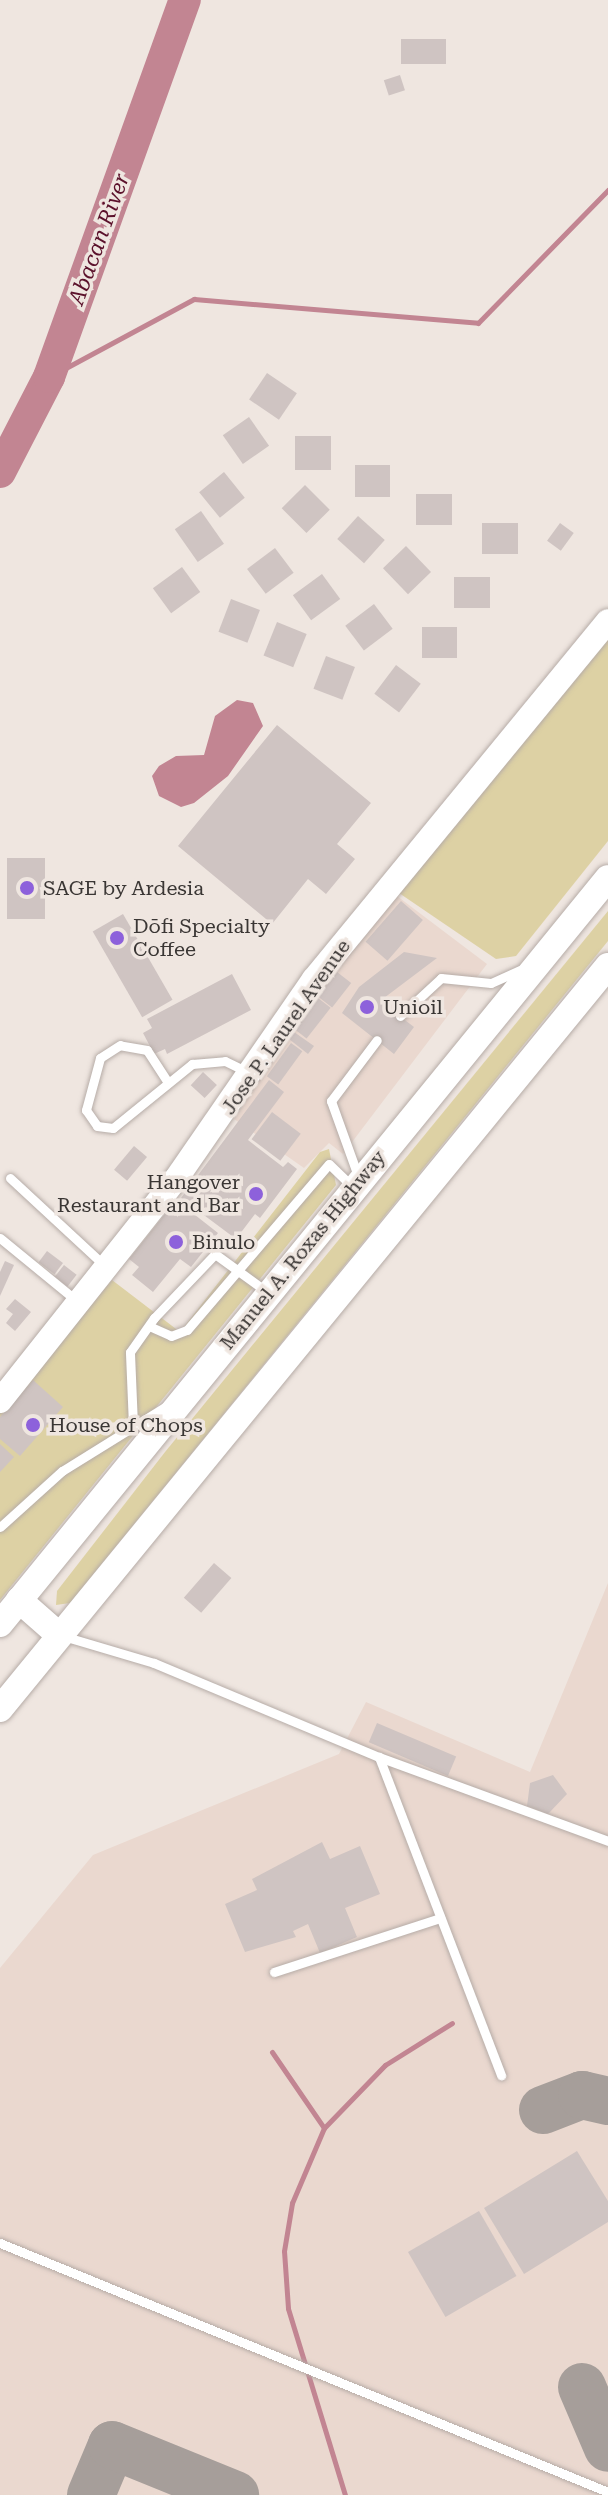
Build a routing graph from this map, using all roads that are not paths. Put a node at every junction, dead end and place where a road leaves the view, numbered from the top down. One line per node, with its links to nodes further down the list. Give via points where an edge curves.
1 (608, 621): 7 (street, Jose P. Laurel Avenue, via 314,979)
2 (608, 878): 3 (main road, Manuel A. Roxas Highway)
3 (550, 951): 5 (lane, via 491,983 441,978); 10 (main road, Manuel A. Roxas Highway)
4 (608, 966): 23 (main road)
5 (400, 1016)
6 (377, 1040): 10 (lane, via 331,1101)
7 (253, 1075): 8 (lane, via 214,1059 192,1064); 12 (street, Jose P. Laurel Avenue)
8 (167, 1081): 8 (lane, via 113,1128 97,1126 86,1110 100,1058 120,1045 142,1045)
9 (10, 1178): 12 (lane)
10 (356, 1184): 13 (lane, via 329,1164); 14 (main road, Manuel A. Roxas Highway)
11 (0, 1238): 15 (lane)
12 (107, 1268): 15 (street, Jose P. Laurel Avenue)
13 (240, 1271): 14 (lane); 16 (lane, via 187,1330 171,1336); 16 (lane, via 215,1254)
14 (269, 1293): 17 (main road, Manuel A. Roxas Highway)
15 (79, 1304): 18 (street, Jose P. Laurel Avenue)
16 (149, 1326): 19 (lane, via 130,1352)
17 (185, 1396): 19 (lane); 21 (main road, Manuel A. Roxas Highway)
18 (0, 1401)
19 (133, 1425): 20 (lane, via 62,1471)
20 (0, 1527)
21 (19, 1600): 22 (main road, Manuel A. Roxas Highway); 23 (main road)
22 (0, 1624)
23 (59, 1635): 24 (main road); 25 (lane, via 154,1663)
24 (0, 1709)
25 (379, 1757): 26 (lane); 27 (lane)
26 (608, 1841)
27 (440, 1918): 28 (lane); 29 (lane)
28 (274, 1972)
29 (501, 2075)
30 (0, 2243): 31 (lane)
31 (608, 2492)

